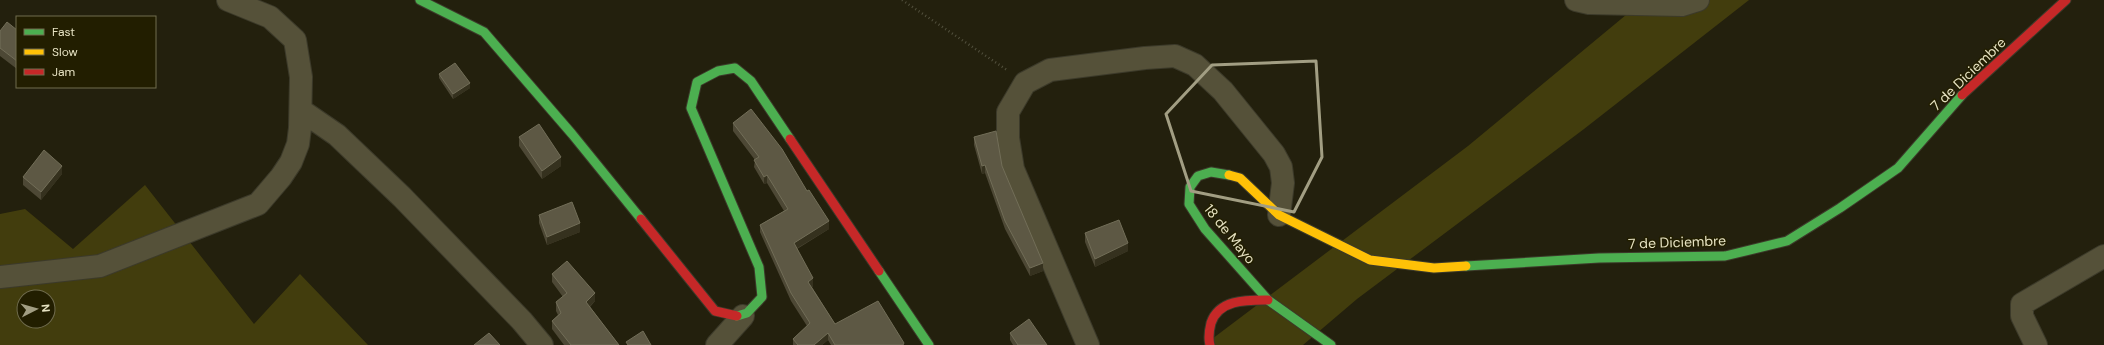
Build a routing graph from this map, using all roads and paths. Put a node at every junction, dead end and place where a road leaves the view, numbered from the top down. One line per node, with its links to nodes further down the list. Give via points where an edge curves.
1 (228, 0): 8 (street, via 270,17 295,40 301,77)
2 (420, 0): 13 (street, via 484,32 572,134 715,311 726,316)
3 (902, 0): 7 (path)
4 (1576, 0): 5 (street, via 1588,3 1682,5)
5 (1698, 0)
6 (2066, 0): 9 (street, 7 de Diciembre, via 1959,98 1898,168 1787,241 1724,256 1599,258 1434,268 1370,260)
7 (1025, 83): 9 (street, via 1050,70 1145,58 1175,56 1194,65 1223,91 1282,167); 17 (street, via 1008,112 1008,138 1013,169)
8 (302, 111): 11 (street, via 298,144 291,162 258,204 100,266); 14 (street, via 337,135 402,197)
9 (1279, 215): 12 (street, 18 de Mayo, via 1240,178 1211,172 1198,176 1190,187 1189,204 1205,229)
10 (2104, 256): 20 (street, via 2022,304 2022,316)
11 (0, 277)
12 (1268, 300): 18 (street, via 1243,300 1220,308 1211,322 1208,339); 19 (street, 18 de Mayo)
13 (742, 316): 15 (street); 16 (street, via 753,308 762,296 759,267 691,108 697,82 718,71 735,68 751,80)
14 (542, 345)
15 (717, 345)
16 (929, 345)
17 (1088, 345)
18 (1210, 345)
19 (1331, 345)
20 (2036, 345)

